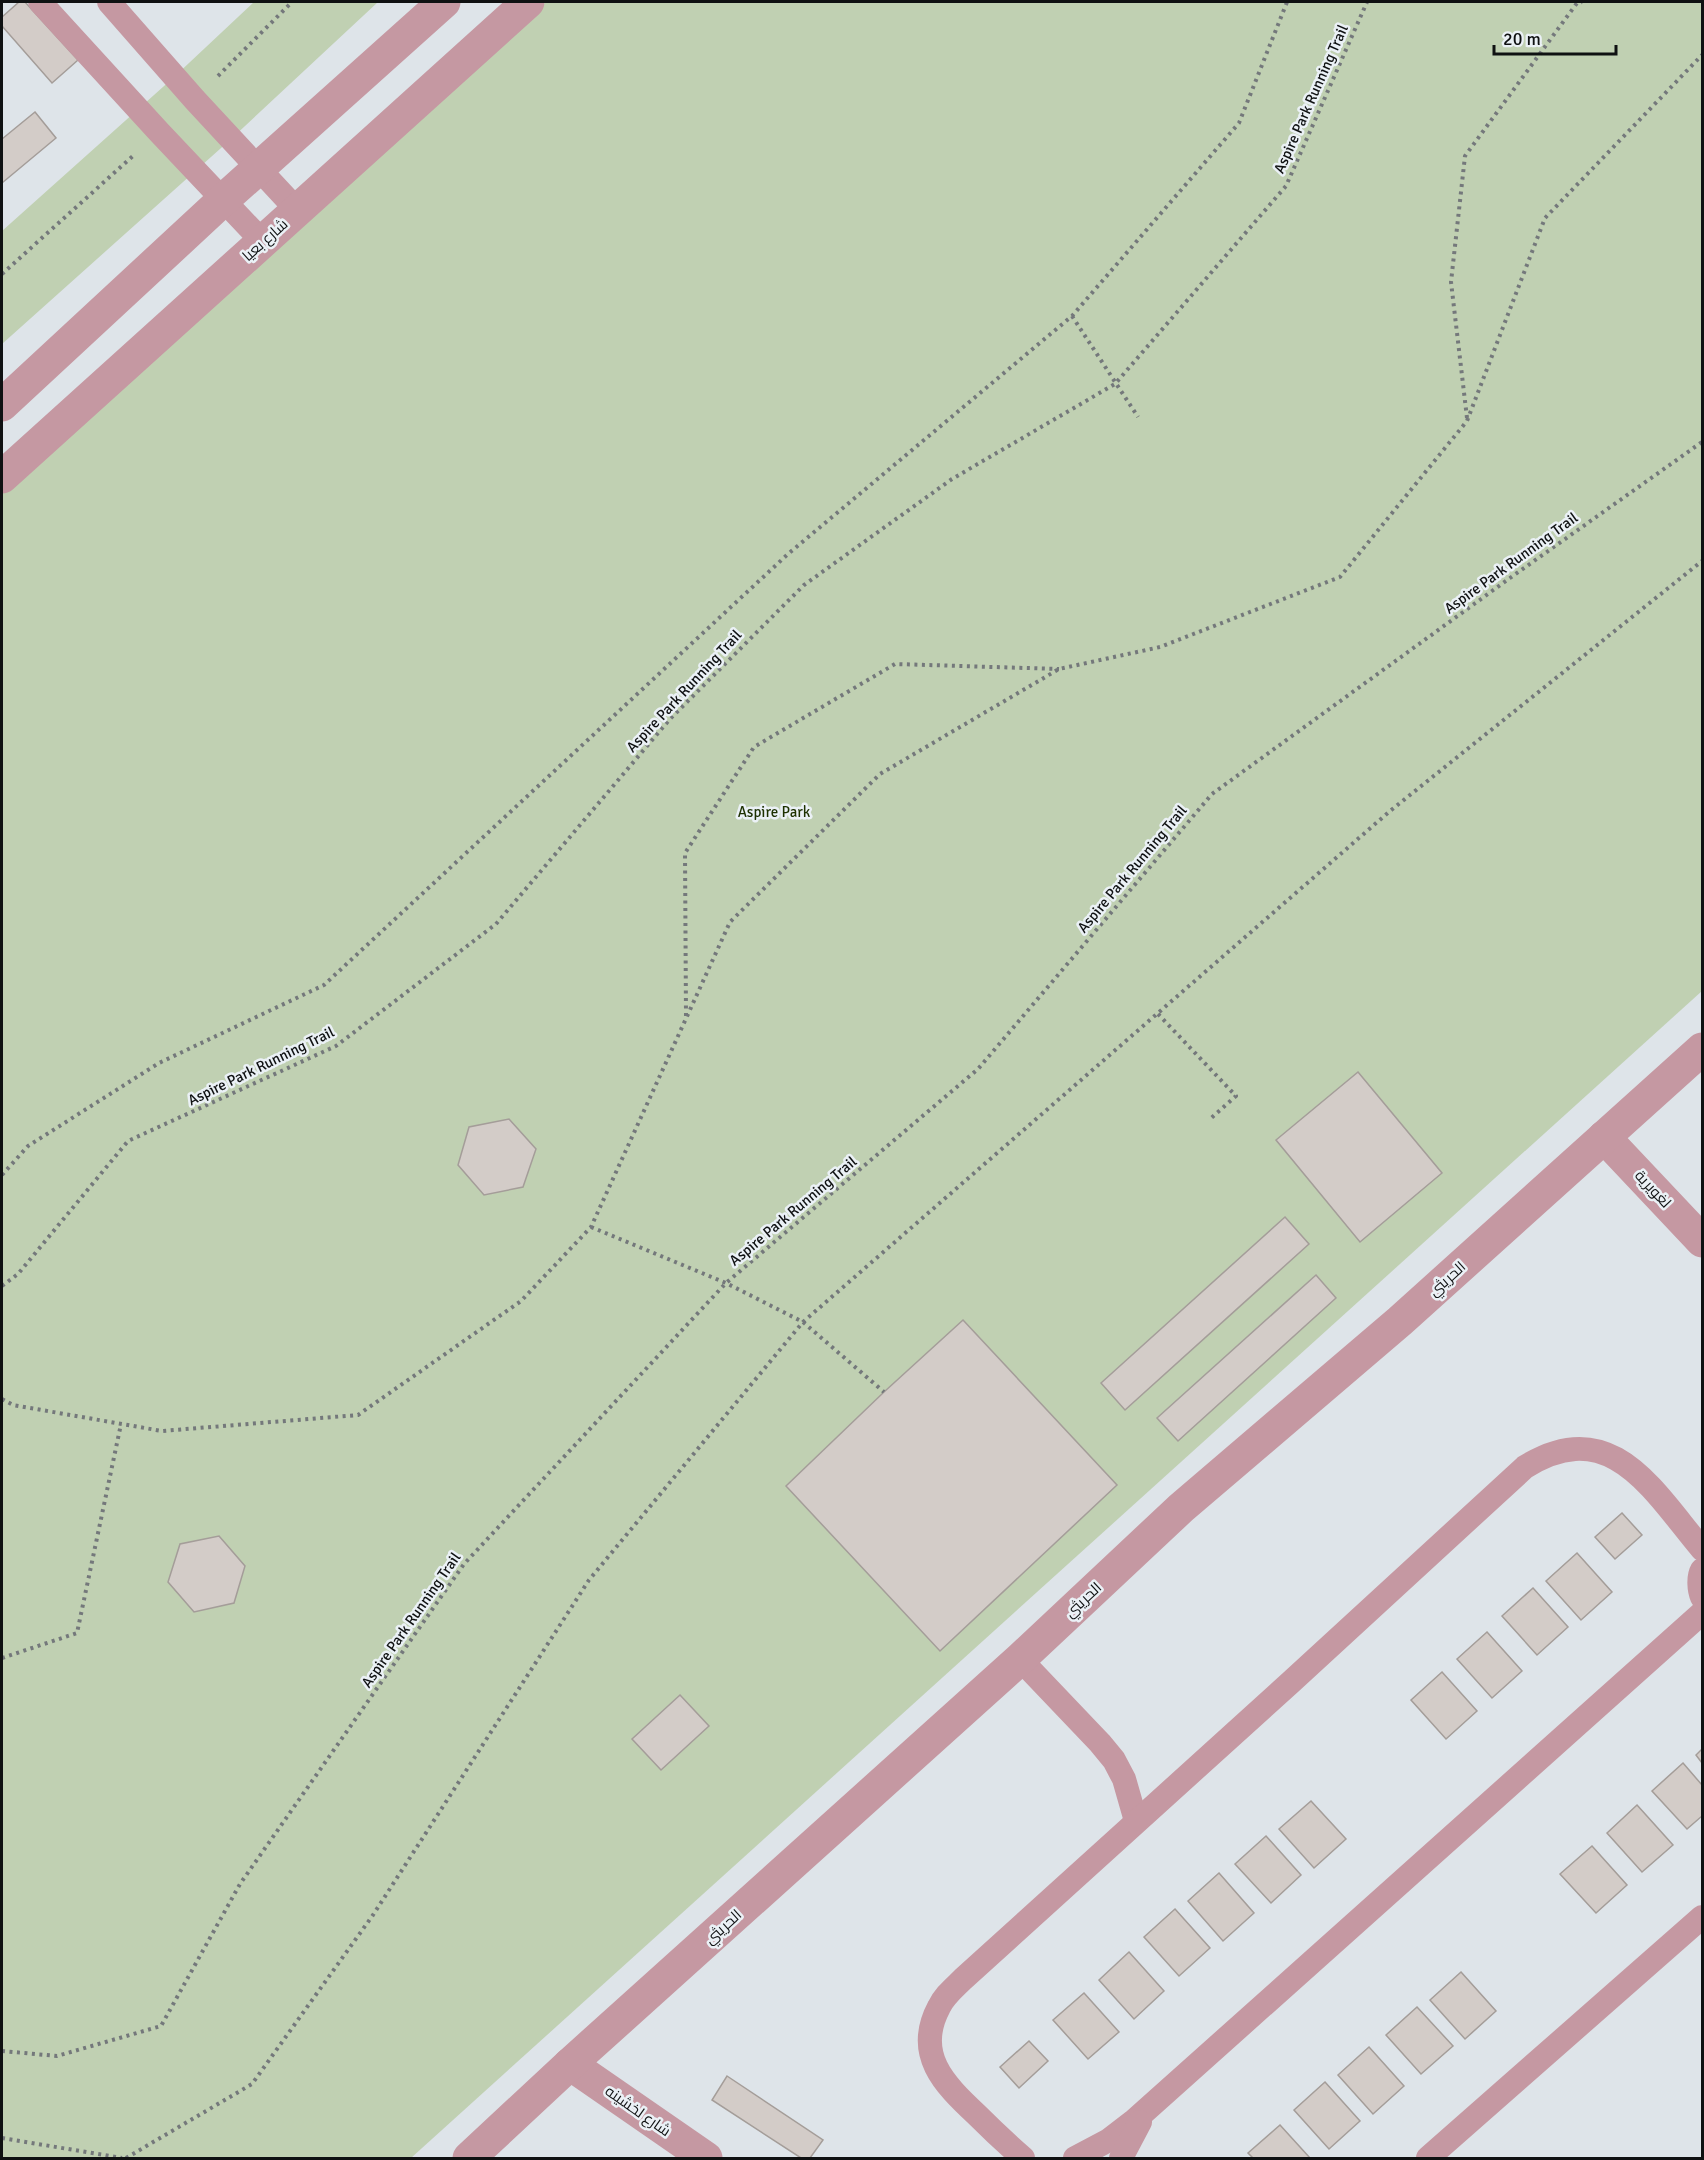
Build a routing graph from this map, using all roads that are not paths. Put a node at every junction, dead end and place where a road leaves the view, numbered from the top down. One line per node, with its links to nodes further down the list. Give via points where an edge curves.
1 (40, 2): 6 (lane)
2 (109, 2): 5 (lane)
3 (444, 2): 5 (street)
4 (528, 2): 7 (street, شارع بعيا)
5 (259, 168): 6 (street); 7 (lane)
6 (223, 200): 8 (lane); 9 (street)
7 (298, 211): 8 (street, شارع بعيا)
8 (263, 242): 10 (street, شارع بعيا)
9 (2, 405)
10 (2, 477)
11 (1702, 1049): 12 (street, الحريثي)
12 (1604, 1137): 13 (street, لغويرية); 18 (street, الحريثي, via 1400,1321 1181,1508)
13 (1702, 1241)
14 (1702, 1549): 19 (lane, via 1639,1473 1624,1462 1591,1449 1556,1451 1540,1458 1525,1467)
15 (1702, 1570): 16 (lane)
16 (1702, 1597)
17 (1702, 1613): 22 (lane)
18 (1020, 1659): 19 (lane, via 1114,1760 1132,1800); 21 (street, الحريثي)
19 (1136, 1821): 25 (lane, via 963,1979 939,2005 932,2022 931,2047 938,2073 948,2088)
20 (1702, 1917): 28 (lane)
21 (570, 2064): 23 (street, الحريثي); 24 (street, شارع لخشينه)
22 (1159, 2099): 26 (lane, via 1109,2140); 27 (lane, via 1140,2122)
23 (469, 2158)
24 (706, 2158)
25 (1023, 2158)
26 (1075, 2158)
27 (1121, 2158)
28 (1428, 2158)

